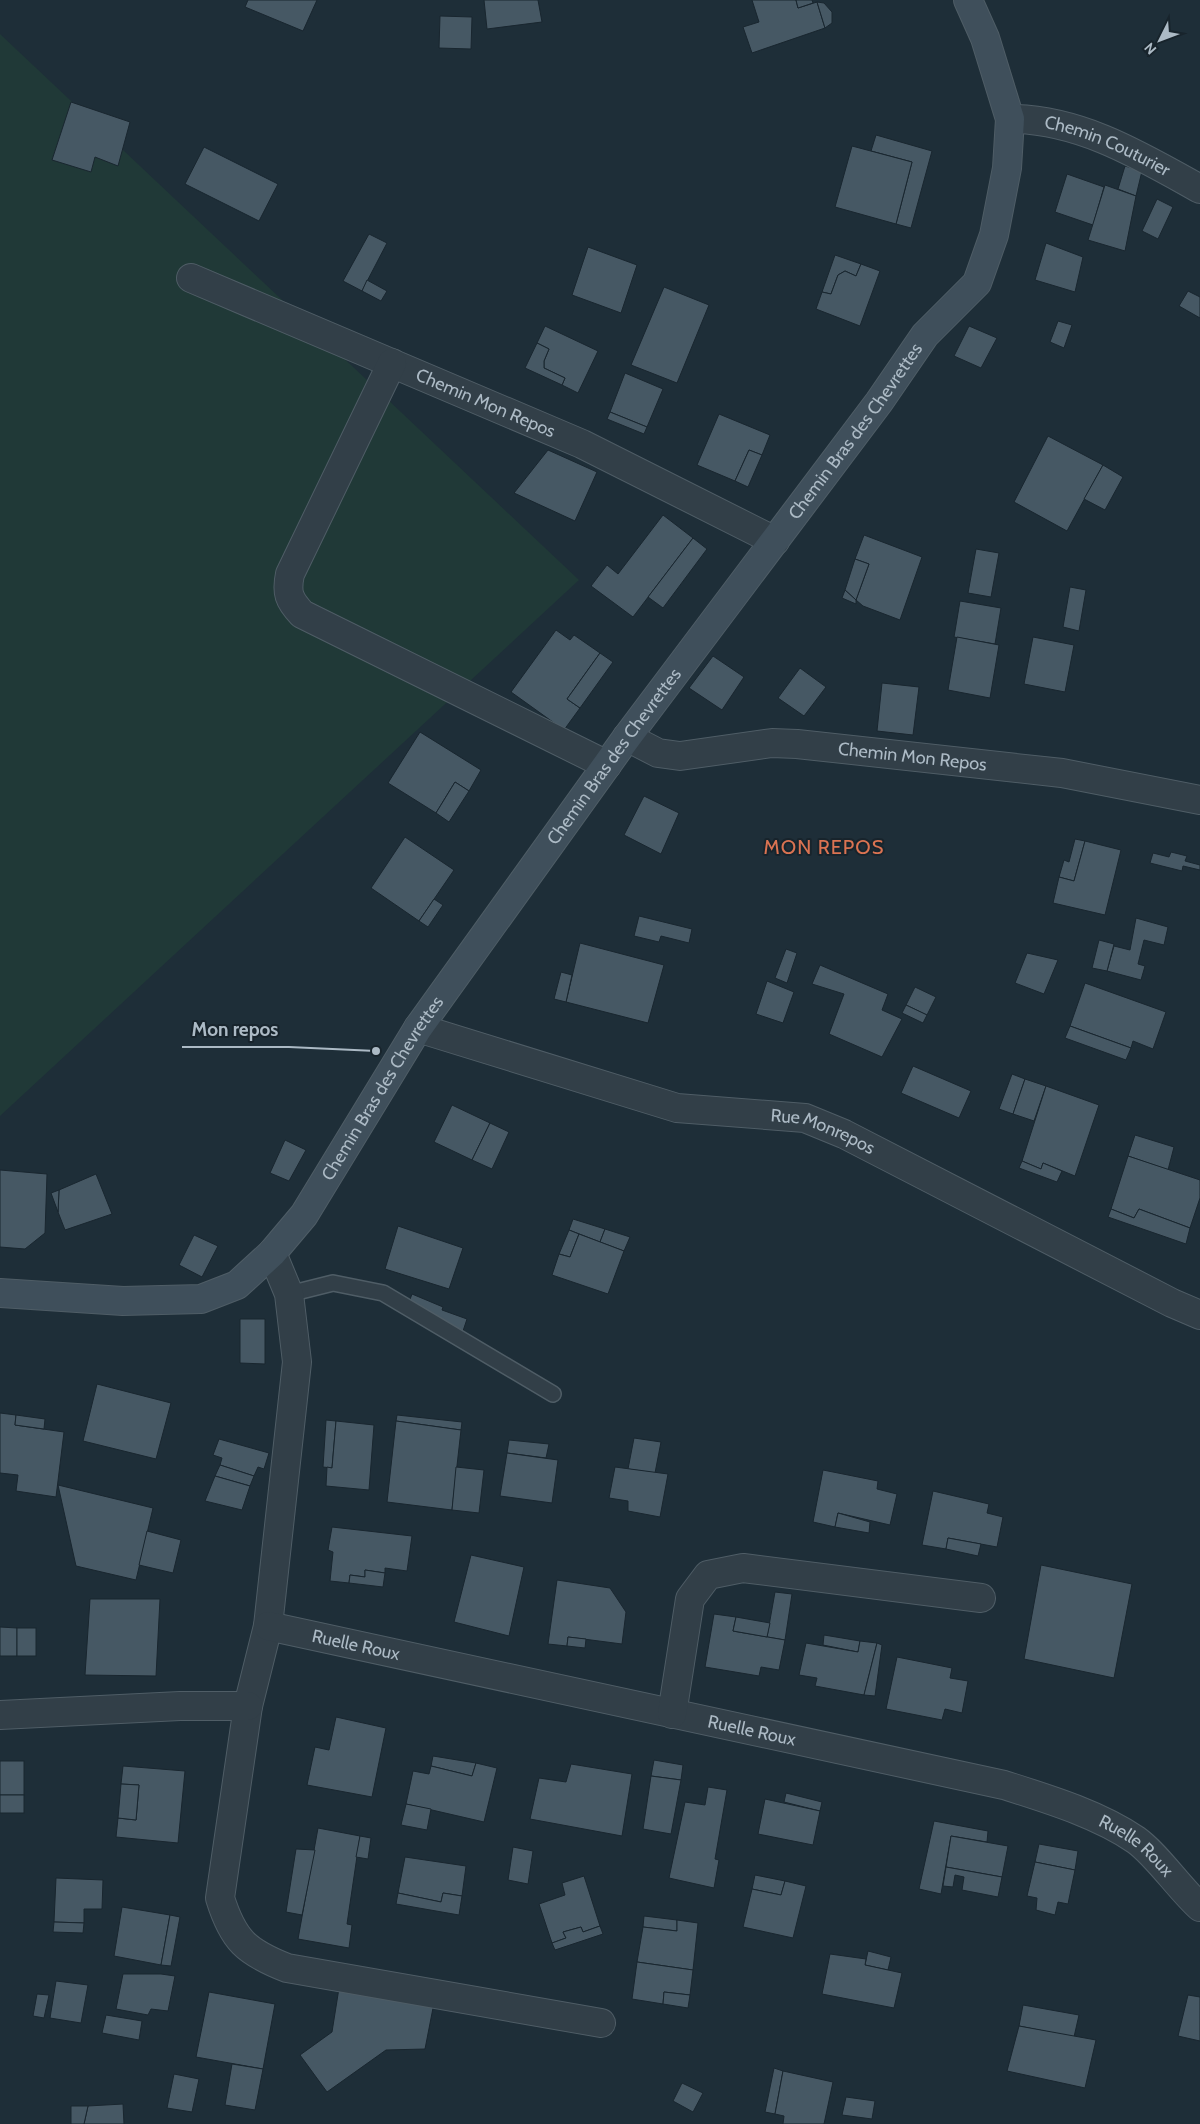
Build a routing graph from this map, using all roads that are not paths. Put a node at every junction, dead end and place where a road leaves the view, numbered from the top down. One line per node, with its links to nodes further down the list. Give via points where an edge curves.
1 (968, 0): 2 (main road, Chemin Bras des Chevrettes, via 985,38)
2 (1010, 119): 3 (street, Chemin Couturier, via 1035,119 1085,132 1126,148); 6 (main road, Chemin Bras des Chevrettes, via 1007,168 994,235 977,283 924,335 879,402)
3 (1200, 189)
4 (191, 278): 5 (street, Chemin Mon Repos)
5 (392, 363): 6 (street, Chemin Mon Repos, via 582,444); 8 (street, via 290,574 287,587 291,602 302,614)
6 (775, 541): 7 (main road, Chemin Bras des Chevrettes)
7 (627, 737): 8 (main road, Chemin Bras des Chevrettes); 9 (street, Chemin Mon Repos, via 658,753 680,756 772,743 797,744 1062,774)
8 (607, 766): 10 (main road, Chemin Bras des Chevrettes)
9 (1200, 800)
10 (418, 1028): 11 (main road, Chemin Bras des Chevrettes, via 304,1215); 14 (street, Rue Monrepos, via 677,1108 805,1118 844,1134)
11 (272, 1253): 12 (main road, Chemin Bras des Chevrettes, via 237,1285 201,1300 123,1301); 13 (street)
12 (0, 1293)
13 (289, 1294): 15 (lane, via 333,1283 383,1293); 17 (street, via 297,1362)
14 (1200, 1315)
15 (553, 1394)
16 (981, 1598): 20 (street, via 743,1568 708,1575 690,1599)
17 (268, 1626): 18 (street); 20 (street, Ruelle Roux)
18 (248, 1706): 19 (street); 22 (street, via 220,1898 228,1923 243,1944 265,1960 287,1968)
19 (0, 1714)
20 (672, 1714): 21 (street, Ruelle Roux, via 1004,1785 1057,1802 1137,1841)
21 (1200, 1907)
22 (601, 2023)

